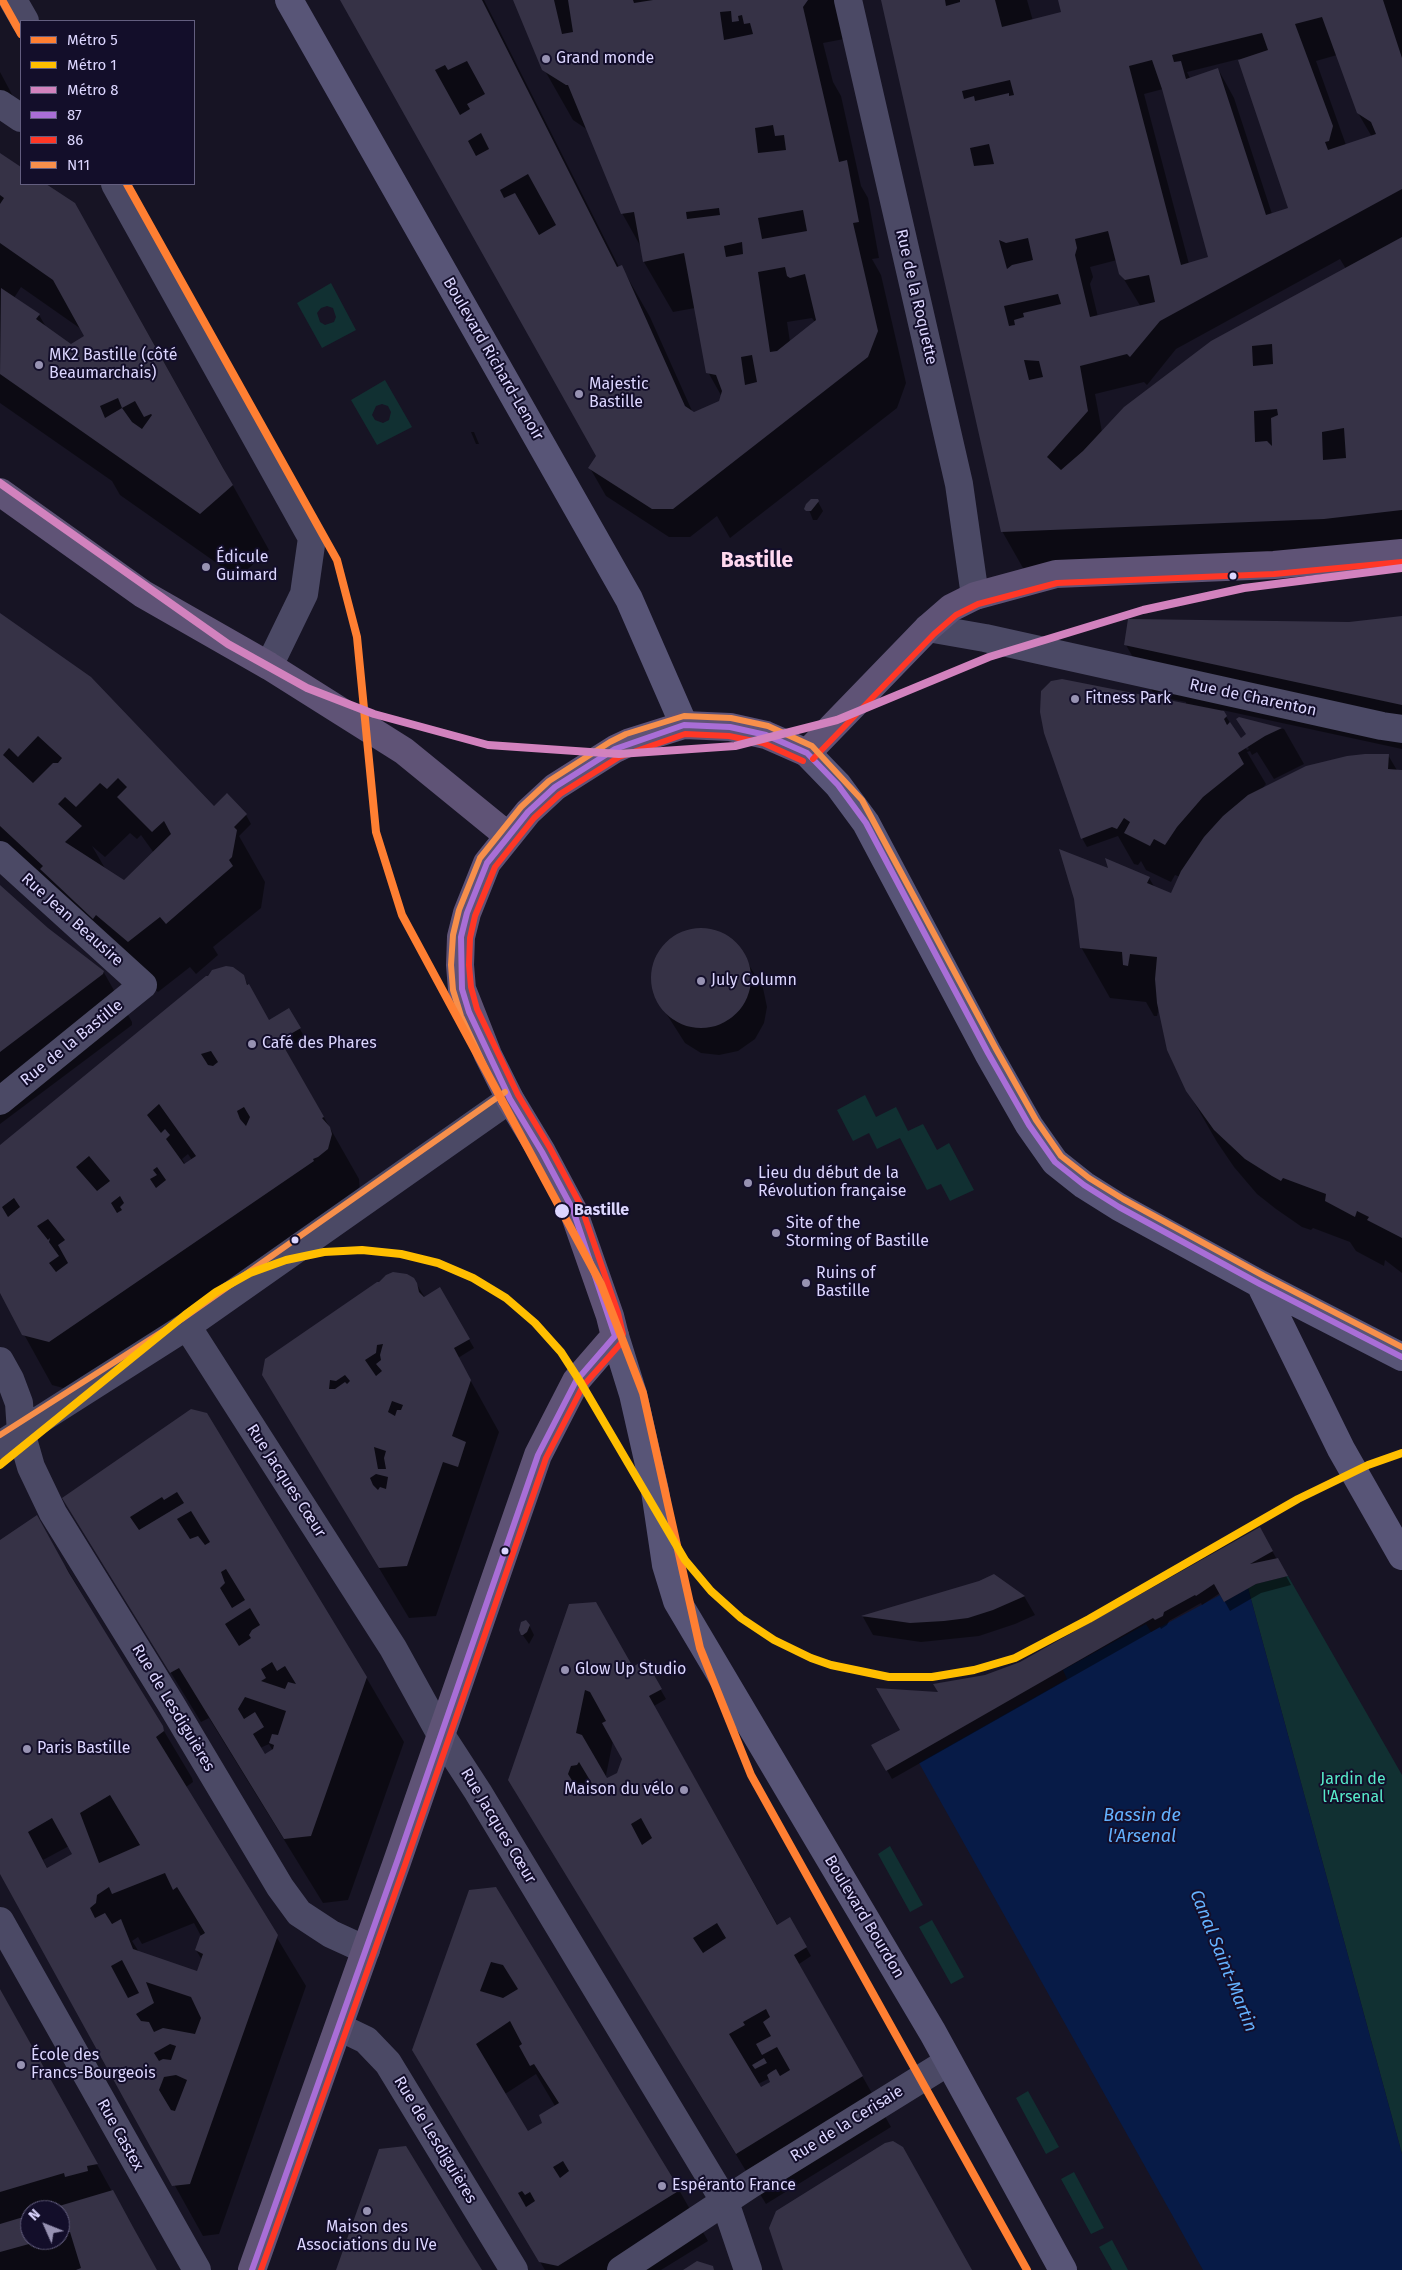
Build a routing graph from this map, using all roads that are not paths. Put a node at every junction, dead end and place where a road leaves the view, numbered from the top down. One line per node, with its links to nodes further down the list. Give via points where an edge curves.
1 (13, 0): 4 (street)
2 (289, 0): 13 (main road, Boulevard Richard-Lenoir, via 629,599)
3 (848, 0): 10 (street, Rue de la Roquette, via 959,484)
4 (24, 20)
5 (0, 104): 6 (street)
6 (20, 117)
7 (116, 185): 12 (street, via 312,538 304,594)
8 (0, 492): 12 (main road, via 143,594)
9 (1402, 553): 10 (main road, via 1274,565 1056,574)
10 (976, 596): 11 (main road, via 951,608)
11 (928, 628): 14 (street, Rue de Charenton); 15 (main road)
12 (269, 666): 16 (main road, via 404,751)
13 (684, 725): 15 (main road, via 730,727 766,735); 16 (main road, via 630,742 583,768 555,787)
14 (1402, 729)
15 (806, 753): 21 (main road, via 838,785 866,822 988,1053 1029,1125 1055,1162 1119,1207)
16 (508, 835): 19 (main road, via 487,863 466,913 460,965 462,988 470,1012)
17 (0, 856): 18 (street, Rue Jean Beausire)
18 (143, 985): 20 (street, Rue de la Bastille)
19 (510, 1099): 22 (street); 23 (main road, via 573,1210)
20 (0, 1101)
21 (1260, 1284): 24 (main road); 27 (main road, via 1342,1449)
22 (187, 1326): 26 (street); 28 (street, Rue Jacques Cœur, via 393,1648)
23 (615, 1336): 28 (main road, via 576,1381 544,1440); 32 (main road, Boulevard Bourdon, via 633,1394 656,1491 666,1565 676,1601)
24 (1402, 1357)
25 (0, 1361): 26 (street, Rue de Lesdiguières, via 19,1402)
26 (11, 1439): 30 (street, Rue de Lesdiguières, via 31,1467 53,1513 280,1887 299,1913 331,1934)
27 (1402, 1556)
28 (441, 1734): 30 (main road); 33 (street, Rue Jacques Cœur)
29 (0, 1921): 34 (street, Rue Castex)
30 (366, 1950): 31 (main road)
31 (339, 2027): 35 (main road); 36 (street, Rue de Lesdiguières, via 366,2040 388,2063)
32 (948, 2062): 33 (street, Rue de la Cerisaie); 39 (main road, Boulevard Bourdon)
33 (725, 2202): 37 (street, Rue de la Cerisaie); 38 (street, Rue Jacques Cœur)
34 (198, 2270)
35 (252, 2270)
36 (514, 2270)
37 (621, 2270)
38 (748, 2270)
39 (1064, 2270)

